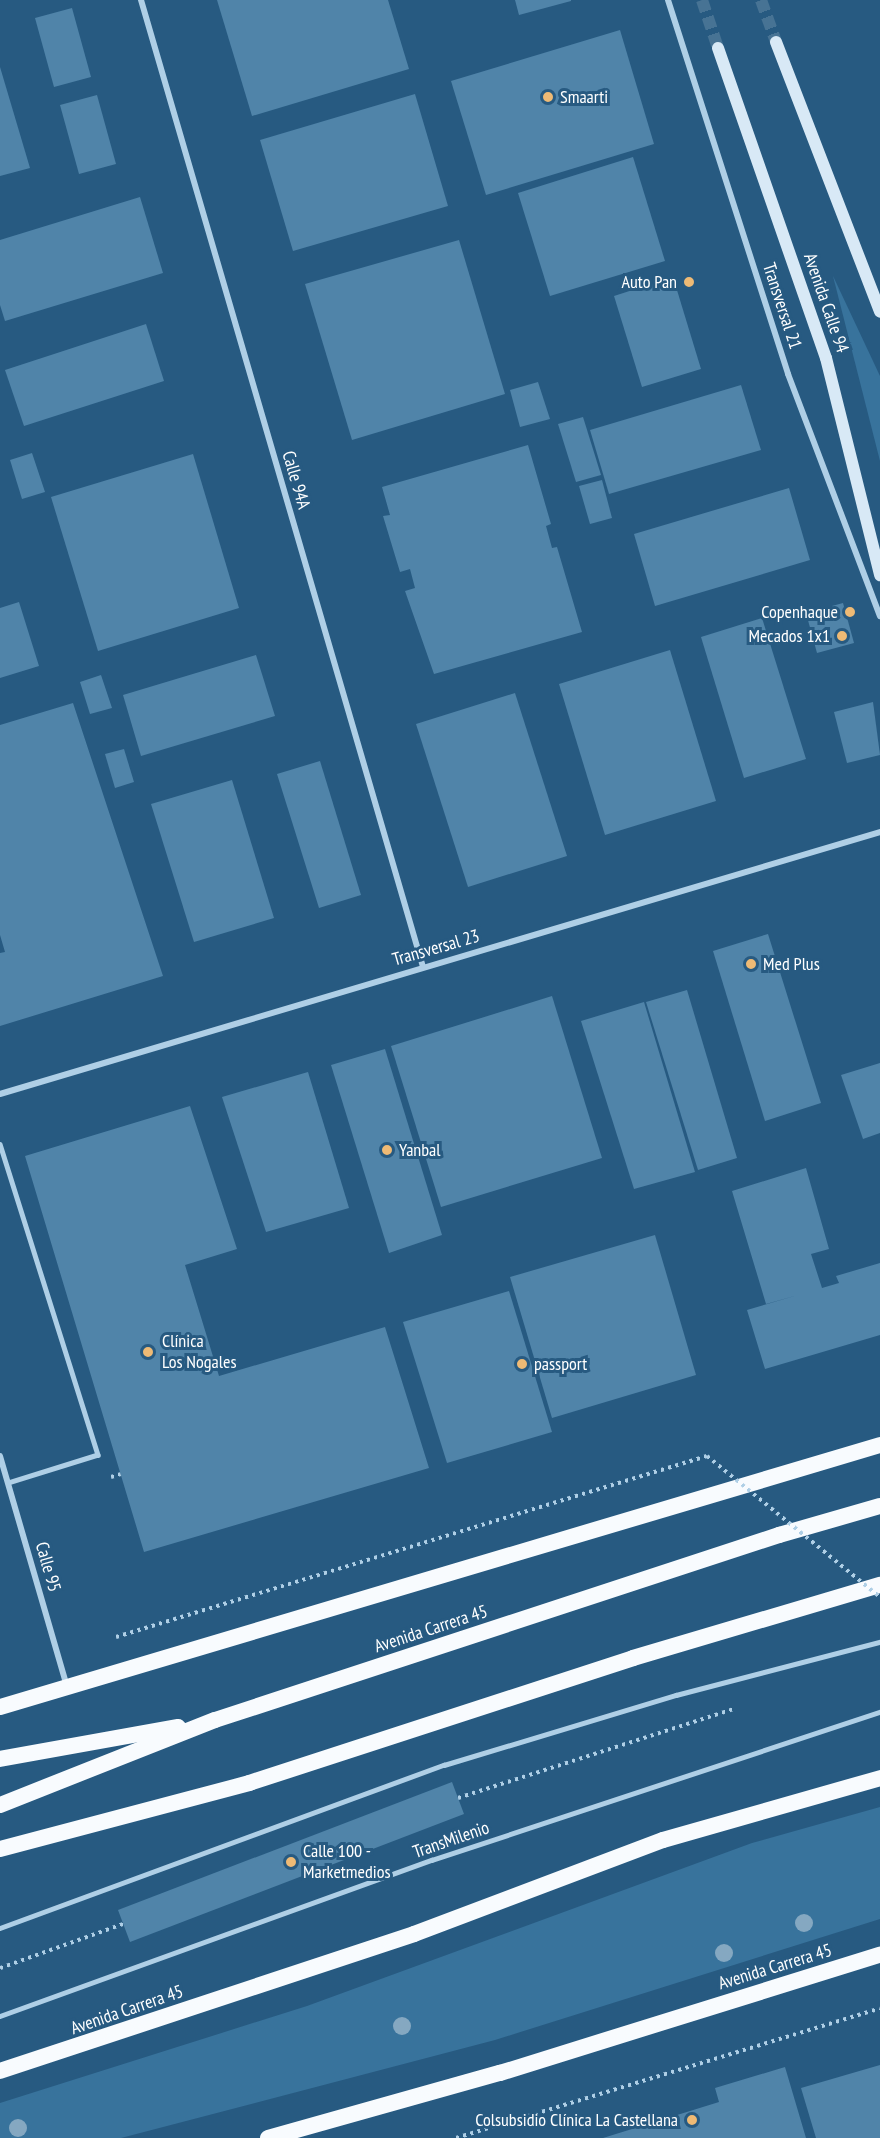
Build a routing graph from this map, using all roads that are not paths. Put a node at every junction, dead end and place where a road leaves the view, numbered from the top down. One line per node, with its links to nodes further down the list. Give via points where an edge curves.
1 (141, 0): 9 (street, Calle 94A)
2 (668, 0): 7 (street, Transversal 21, via 788,374)
3 (776, 42): 5 (main road)
4 (718, 48): 6 (main road, Avenida Calle 94, via 824,351)
5 (880, 312)
6 (880, 575)
7 (880, 616)
8 (880, 832): 9 (street, Transversal 23)
9 (423, 967): 10 (street, Transversal 23)
10 (0, 1094)
11 (0, 1144): 14 (lane, via 98,1455)
12 (880, 1445): 18 (highway)
13 (0, 1456): 14 (street, Calle 95)
14 (8, 1484): 18 (street, Calle 95)
15 (880, 1506): 21 (highway, Avenida Carrera 45, via 779,1534)
16 (880, 1585): 25 (highway, via 633,1658 249,1783)
17 (880, 1642): 26 (lane, via 676,1695 444,1765)
18 (67, 1687): 19 (highway)
19 (0, 1707)
20 (880, 1712): 28 (lane, TransMilenio, via 432,1860)
21 (214, 1720): 22 (highway); 24 (highway, Avenida Carrera 45)
22 (0, 1759)
23 (880, 1778): 29 (highway, Avenida Carrera 45, via 663,1840 414,1934)
24 (0, 1805)
25 (0, 1849)
26 (0, 1928)
27 (880, 1955): 30 (highway, Avenida Carrera 45, via 500,2073)
28 (0, 2016)
29 (0, 2071)
30 (268, 2138)

